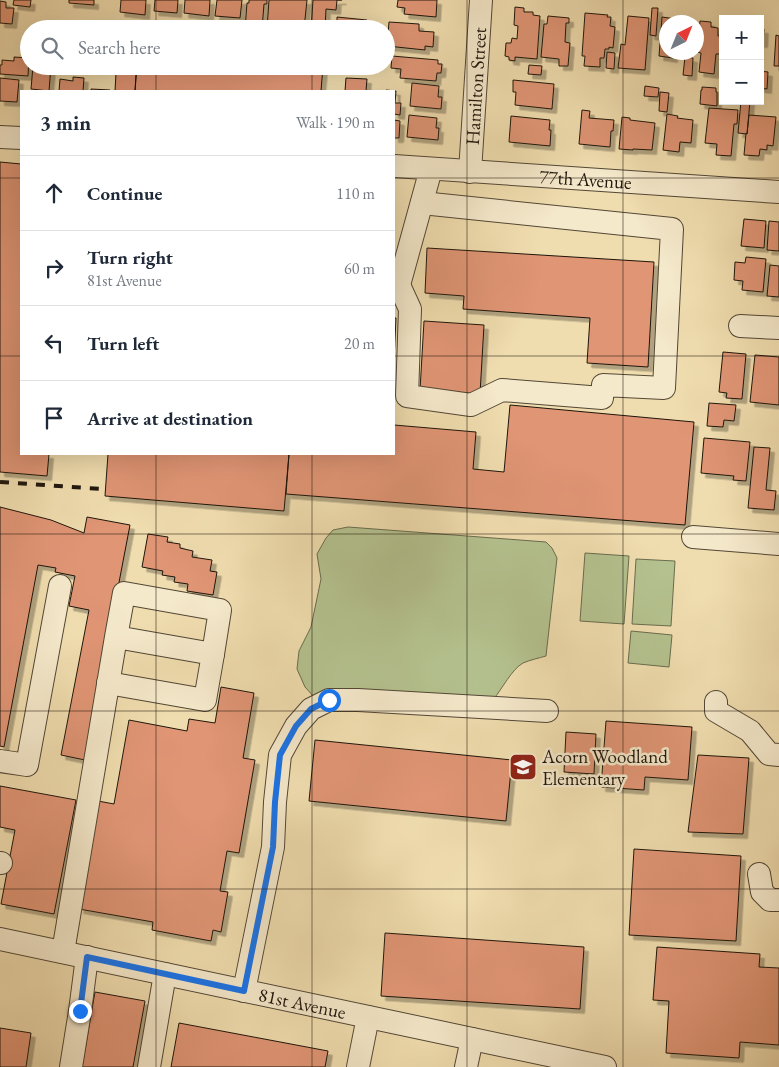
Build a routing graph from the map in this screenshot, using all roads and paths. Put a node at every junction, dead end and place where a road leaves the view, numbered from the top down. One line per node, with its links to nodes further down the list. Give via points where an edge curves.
1 (481, 0): 6 (street, Hamilton Street)
2 (0, 137): 3 (street)
3 (20, 138)
4 (395, 166): 5 (street, 77th Avenue)
5 (430, 169): 6 (street, 77th Avenue); 8 (street)
6 (470, 172): 7 (street, 77th Avenue)
7 (779, 192)
8 (422, 203): 9 (street); 9 (street, via 672,229 664,388 603,384 602,398 502,390 471,405 406,396 410,308)
9 (397, 285)
10 (740, 326): 11 (street)
11 (779, 328)
12 (693, 537): 13 (street)
13 (779, 544)
14 (60, 586): 21 (street, via 27,766)
15 (116, 637): 16 (street); 16 (street, via 124,593 201,606 220,610); 17 (street)
16 (213, 654): 17 (street, via 205,700)
17 (108, 683): 25 (street)
18 (716, 702): 20 (street, via 716,711 750,731 769,754)
19 (547, 711): 28 (street, via 358,700 329,700 311,709 296,726 280,755 273,847)
20 (779, 755)
21 (0, 761)
22 (759, 874): 23 (street, via 762,892 770,900)
23 (779, 900)
24 (0, 939): 25 (street, 81st Avenue)
25 (63, 952): 26 (street, 81st Avenue)
26 (87, 957): 27 (street, 81st Avenue); 31 (street)
27 (165, 974): 28 (street, 81st Avenue); 32 (street)
28 (244, 991): 29 (street, 81st Avenue)
29 (368, 1017): 30 (street, 81st Avenue); 33 (street)
30 (472, 1039): 34 (street); 35 (street, 81st Avenue)
31 (70, 1067)
32 (149, 1067)
33 (358, 1067)
34 (466, 1067)
35 (605, 1067)

